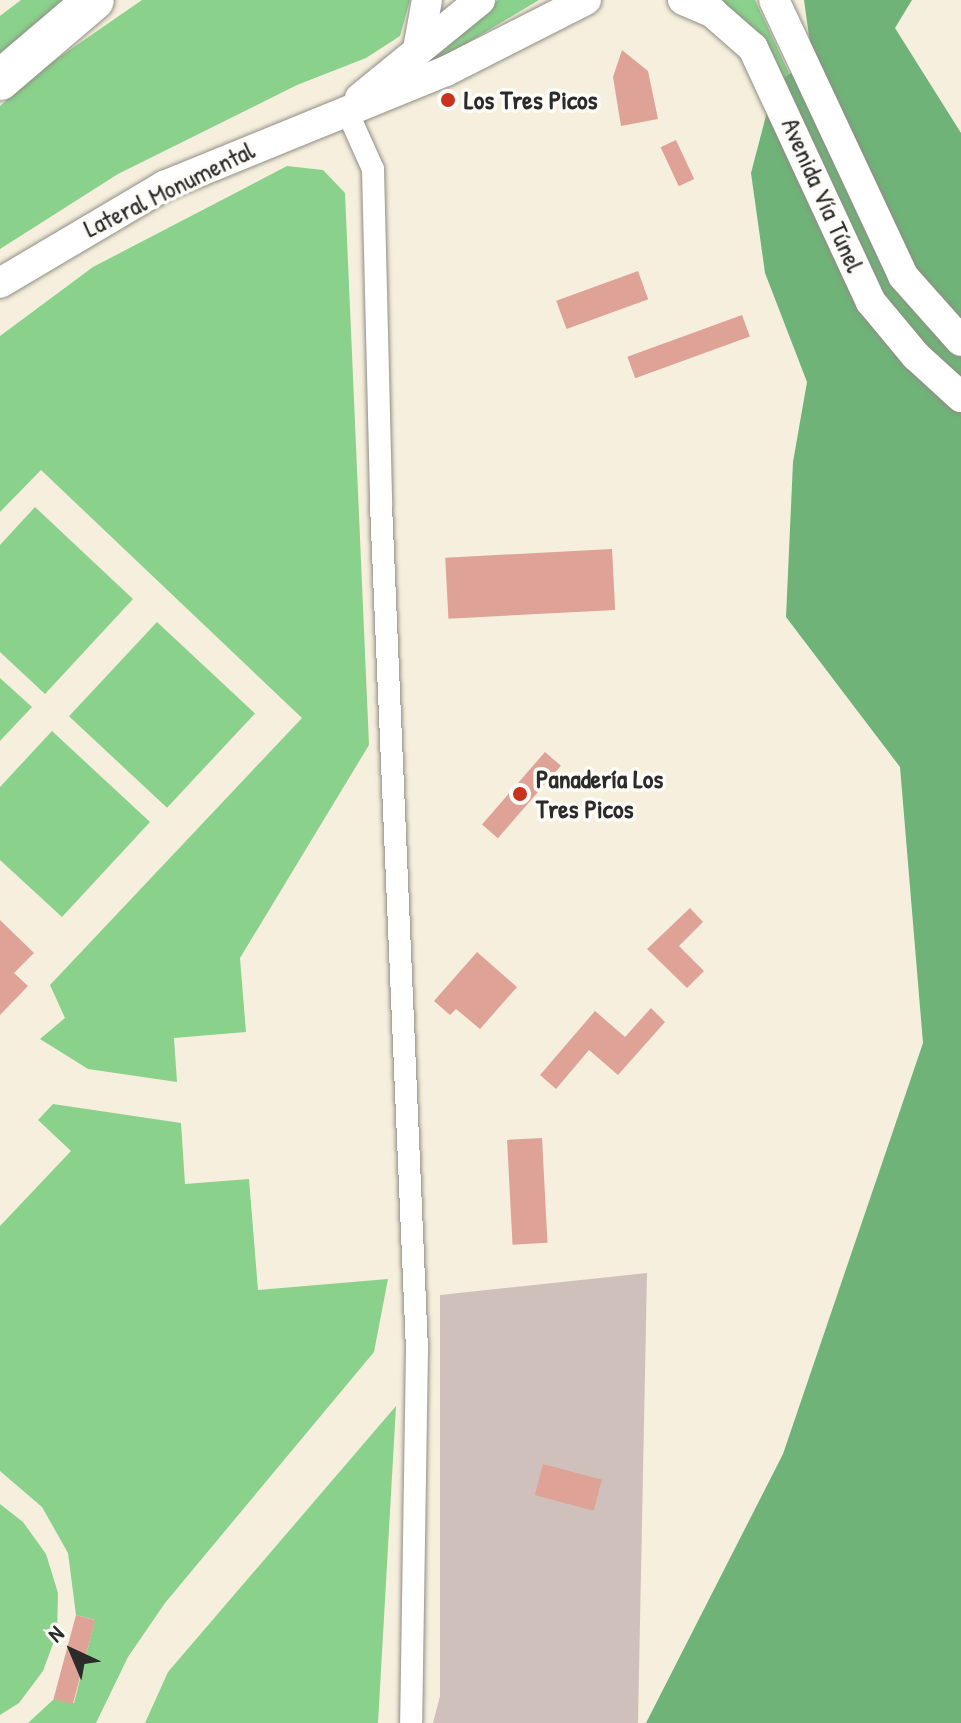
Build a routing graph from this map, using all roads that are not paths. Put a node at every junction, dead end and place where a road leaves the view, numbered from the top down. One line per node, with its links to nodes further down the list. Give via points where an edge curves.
1 (94, 0): 9 (highway)
2 (113, 0): 9 (highway)
3 (427, 0): 8 (main road)
4 (480, 0): 8 (main road, Lateral Monumental)
5 (586, 0): 11 (main road, Lateral Monumental, via 446,71)
6 (683, 0): 14 (main road, Avenida Vía Túnel, via 713,13 753,48 871,302 916,356)
7 (774, 0): 13 (main road, Avenida Vía Túnel, via 903,276)
8 (418, 49): 11 (main road, Lateral Monumental)
9 (31, 51): 10 (highway)
10 (0, 80)
11 (346, 109): 12 (main road, Lateral Monumental, via 164,186); 15 (street, via 373,169 381,505 417,1349)
12 (0, 283)
13 (961, 341)
14 (961, 397)
15 (411, 1723)

